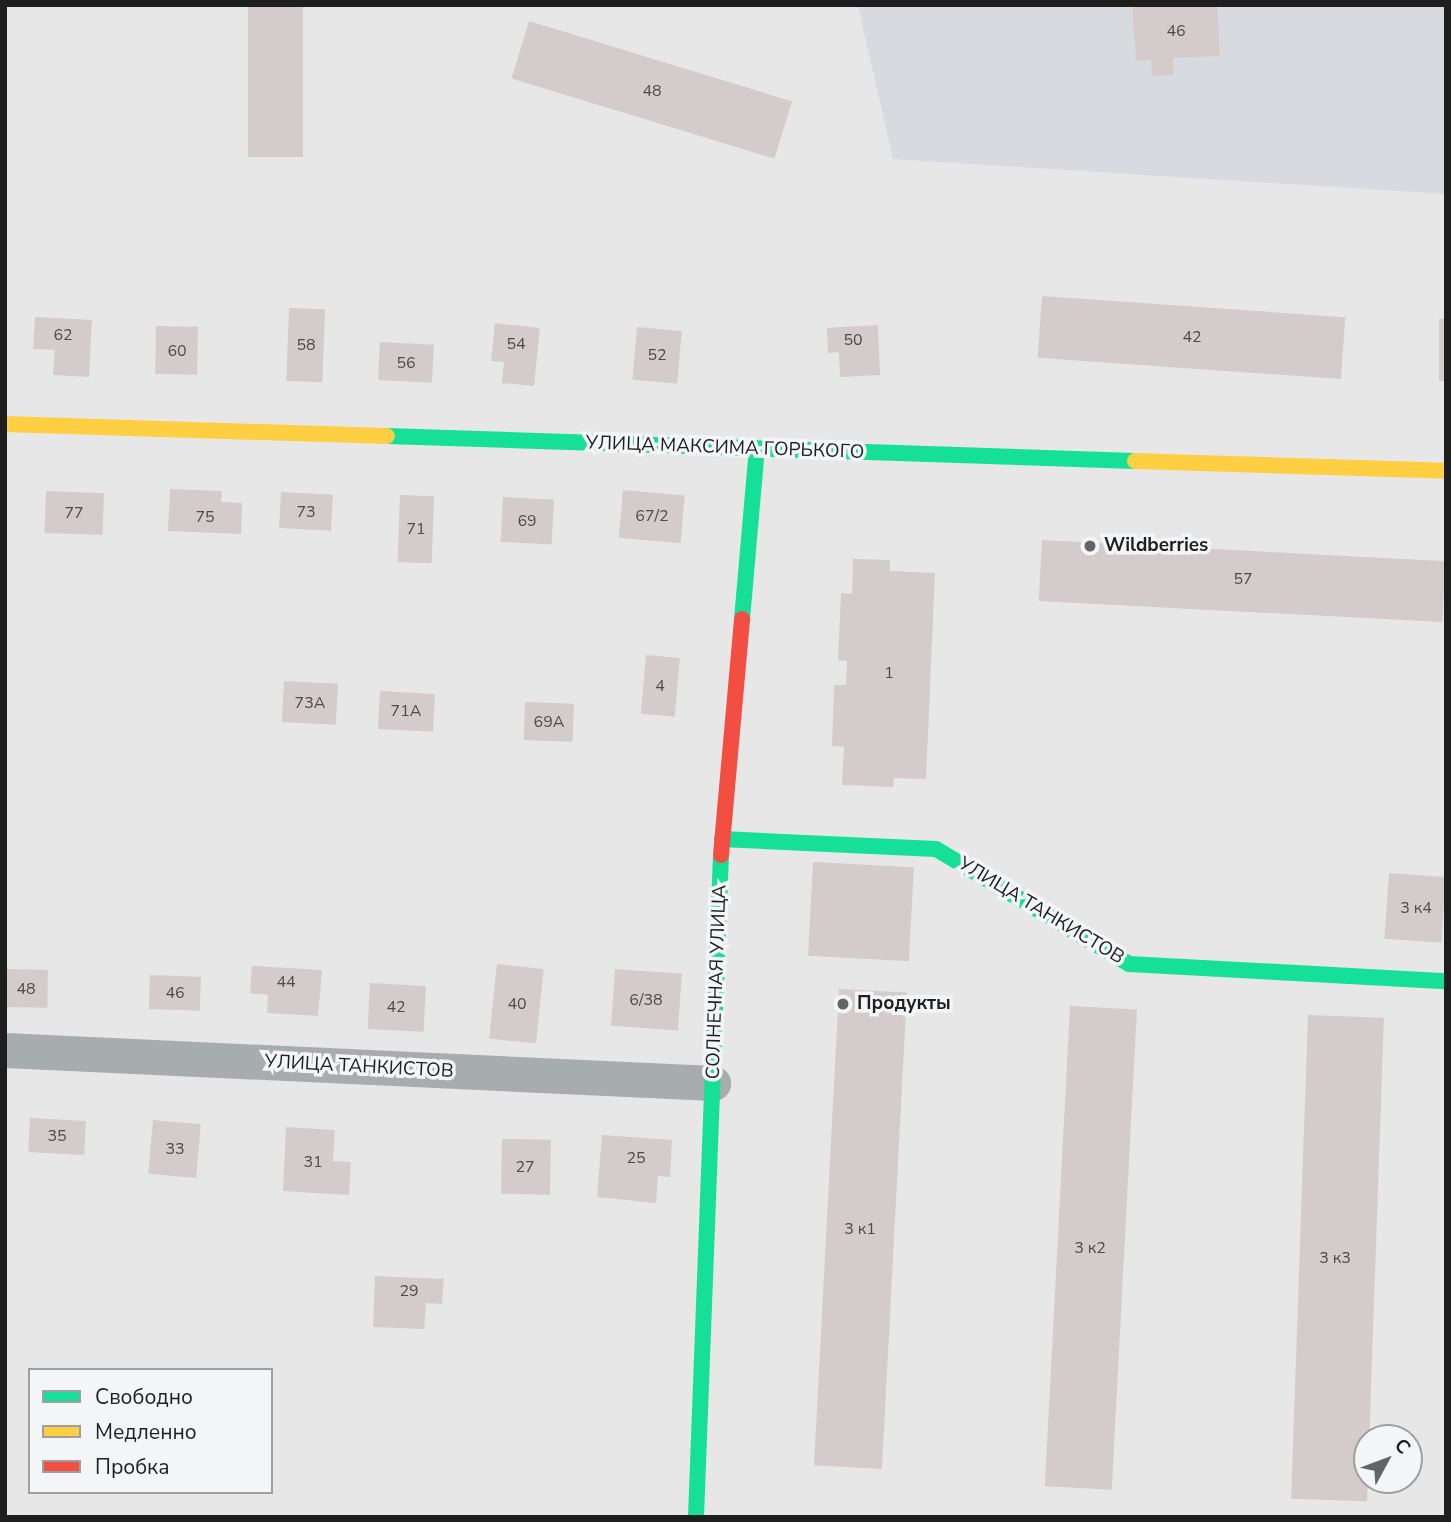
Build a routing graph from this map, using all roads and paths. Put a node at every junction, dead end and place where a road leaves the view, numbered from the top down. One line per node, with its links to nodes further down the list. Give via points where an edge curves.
1 (5, 424): 2 (street, УЛИЦА МАКСИМА ГОРЬКОГО)
2 (757, 449): 3 (street, УЛИЦА МАКСИМА ГОРЬКОГО); 4 (street, СОЛНЕЧНАЯ УЛИЦА)
3 (1446, 471)
4 (722, 839): 5 (street, УЛИЦА ТАНКИСТОВ, via 936,849 1129,964); 7 (street, СОЛНЕЧНАЯ УЛИЦА)
5 (1446, 981)
6 (5, 1050): 7 (street, УЛИЦА ТАНКИСТОВ)
7 (713, 1083): 8 (street, СОЛНЕЧНАЯ УЛИЦА)
8 (696, 1517)

